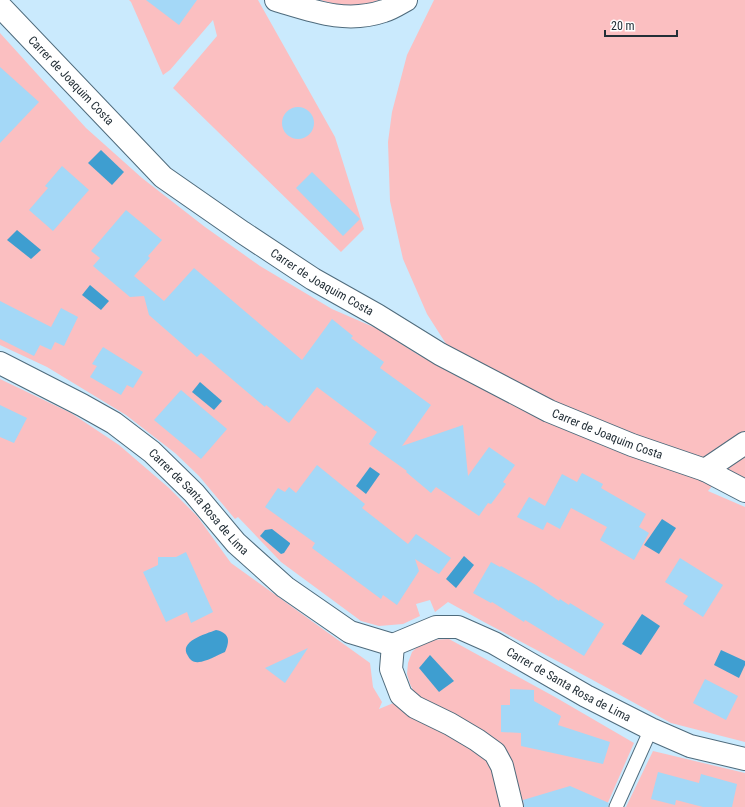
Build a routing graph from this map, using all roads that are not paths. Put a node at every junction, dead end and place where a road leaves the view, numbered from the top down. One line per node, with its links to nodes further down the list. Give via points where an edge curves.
1 (276, 0): 2 (street, via 330,16 358,17 385,11)
2 (406, 0)
3 (0, 6): 6 (street, Carrer de Joaquim Costa, via 163,177 313,279 378,315 440,354 549,411 632,445)
4 (0, 363): 8 (street, Carrer de Santa Rosa de Lima, via 114,423 152,452 194,493 236,543 285,587 350,632)
5 (745, 443): 6 (street)
6 (705, 470): 7 (street, Carrer de Joaquim Costa)
7 (745, 491)
8 (393, 645): 9 (street, Carrer de Santa Rosa de Lima, via 436,627 458,627 494,643 586,696); 11 (street, via 391,669 401,695 415,707 450,724 495,753 502,766)
9 (652, 729): 10 (street, Carrer de Santa Rosa de Lima, via 690,746); 12 (lane)
10 (745, 759)
11 (512, 807)
12 (616, 807)

